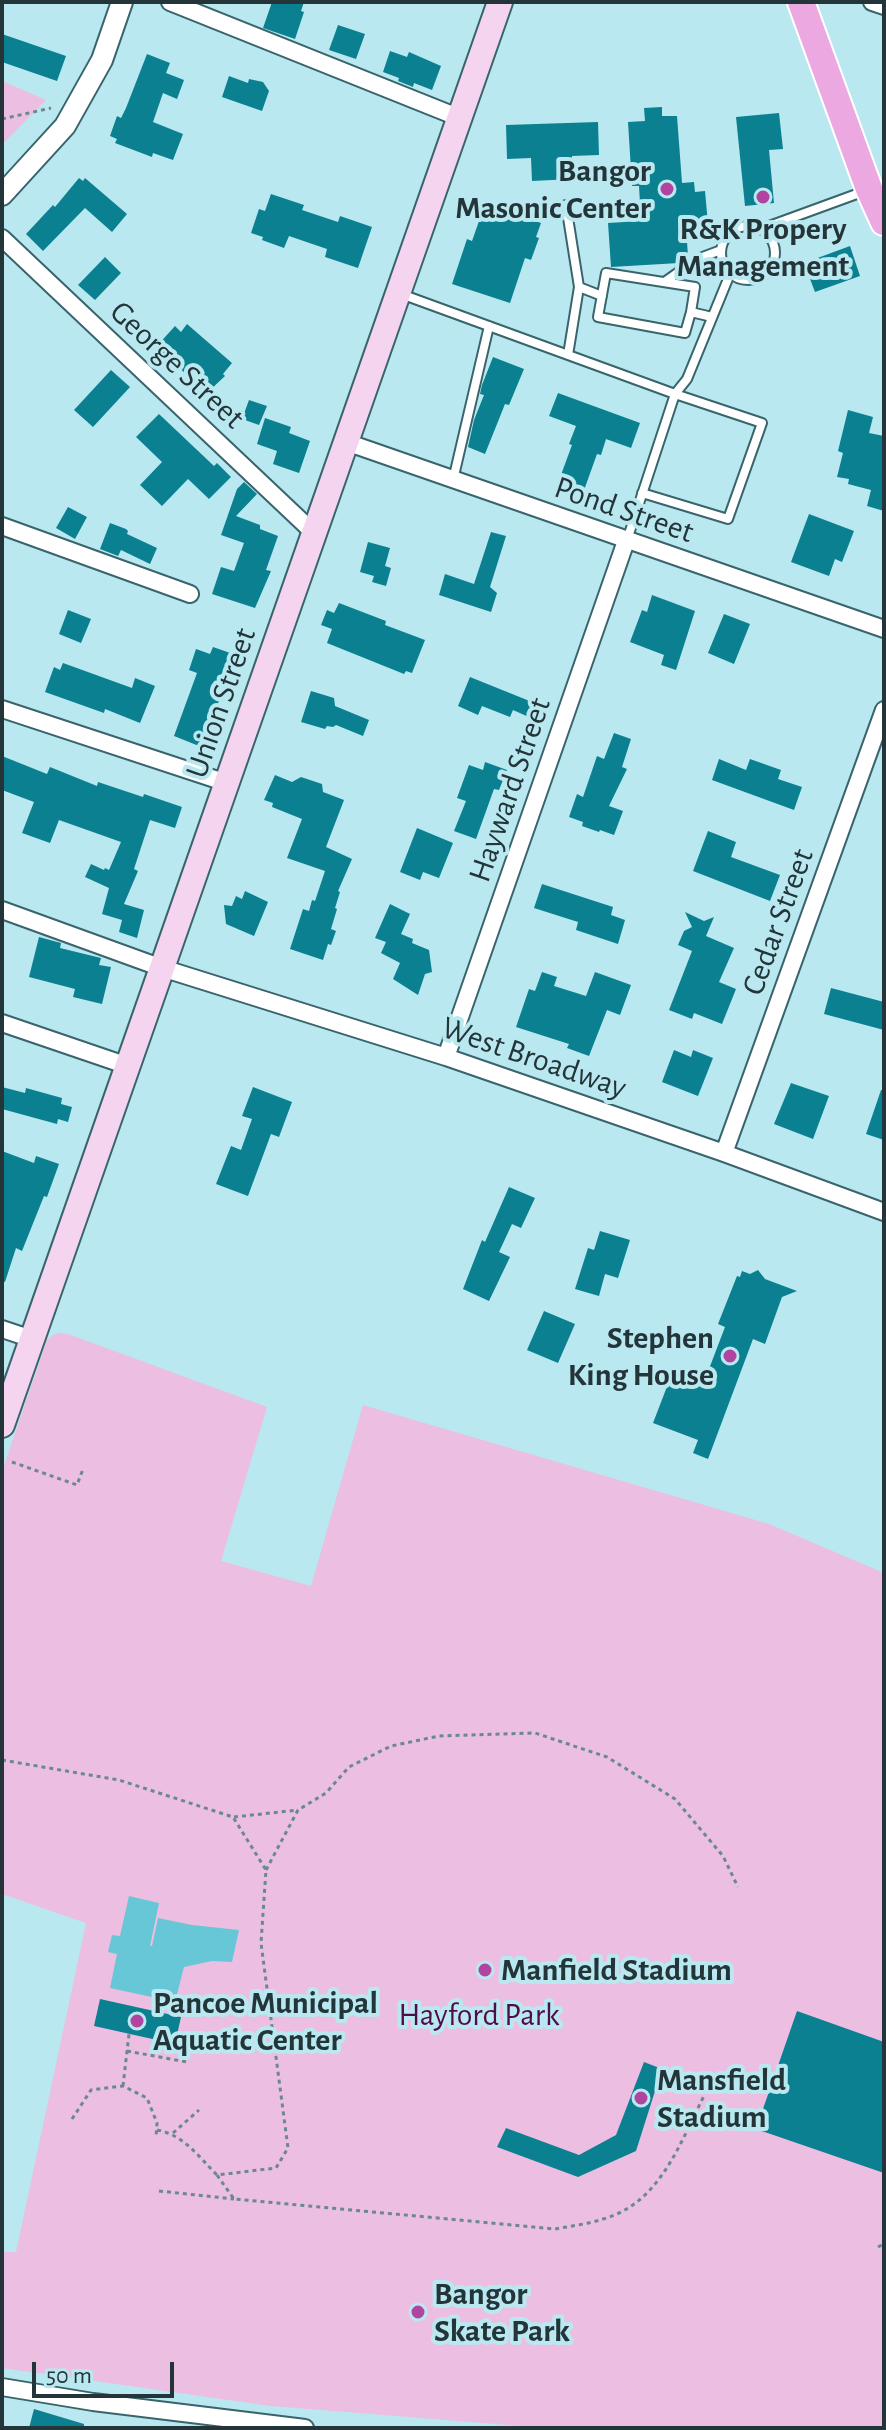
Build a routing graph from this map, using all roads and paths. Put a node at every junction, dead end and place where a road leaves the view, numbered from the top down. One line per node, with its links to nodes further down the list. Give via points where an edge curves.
1 (122, 2): 7 (street, via 102,60)
2 (170, 2): 8 (street)
3 (500, 2): 8 (main road, Union Street)
4 (801, 2): 10 (main road)
5 (872, 2): 6 (street)
6 (884, 6)
7 (78, 102): 9 (path); 11 (street, via 65,126)
8 (460, 118): 20 (main road, Union Street)
9 (2, 119)
10 (869, 189): 13 (main road); 14 (lane)
11 (2, 195)
12 (566, 205): 19 (lane)
13 (884, 222)
14 (761, 229): 16 (lane, via 735,229); 17 (lane, via 773,243 770,268 756,279)
15 (2, 238): 31 (street, George Street)
16 (721, 250): 17 (lane); 18 (lane)
17 (730, 274): 23 (lane)
18 (666, 281): 21 (lane, via 606,273); 22 (lane, via 695,287)
19 (579, 287): 21 (lane); 25 (lane)
20 (398, 293): 24 (lane); 27 (main road, Union Street)
21 (602, 296): 22 (lane, via 598,317 685,333)
22 (691, 312): 23 (lane)
23 (712, 317): 26 (lane, via 687,379)
24 (489, 326): 25 (lane); 28 (lane)
25 (568, 355): 26 (lane)
26 (675, 394): 29 (lane); 29 (lane, via 762,423 728,519)
27 (346, 442): 28 (street, Pond Street); 31 (main road, Union Street)
28 (453, 480): 32 (street, Pond Street)
29 (642, 493): 32 (lane)
30 (2, 526): 33 (street)
31 (314, 533): 37 (main road, Union Street)
32 (626, 541): 34 (street, Pond Street); 41 (street, Hayward Street)
33 (190, 594)
34 (884, 629)
35 (2, 709): 37 (street)
36 (884, 710): 43 (street, Cedar Street)
37 (227, 783): 39 (main road, Union Street)
38 (2, 910): 39 (street, West Broadway)
39 (162, 968): 41 (street, West Broadway); 42 (main road, Union Street)
40 (2, 1023): 42 (street)
41 (446, 1057): 43 (street, West Broadway)
42 (128, 1066): 46 (main road, Union Street)
43 (724, 1153): 44 (street, West Broadway)
44 (884, 1212)
45 (2, 1329): 46 (street)
46 (32, 1339): 47 (main road, Union Street)
47 (2, 1425)
48 (12, 1462): 49 (path, via 77,1485)
49 (83, 1469)
50 (2, 1760): 52 (path, via 119,1780)
51 (298, 1810): 52 (path); 53 (path); 54 (path, via 326,1793 349,1767 391,1746 439,1736 535,1733 607,1757 675,1799 723,1856)
52 (233, 1817): 53 (path)
53 (266, 1870): 65 (path, via 261,1943 288,2148 276,2168)
54 (738, 1887)
55 (129, 2034): 56 (path)
56 (127, 2051): 57 (path); 58 (path)
57 (187, 2062)
58 (123, 2086): 61 (path, via 91,2090); 62 (path, via 147,2098)
59 (705, 2094): 67 (path, via 663,2176 645,2198 606,2219 555,2229)
60 (199, 2110): 63 (path)
61 (72, 2119)
62 (157, 2130): 63 (path); 64 (path)
63 (173, 2133): 65 (path)
64 (156, 2137)
65 (217, 2175): 67 (path)
66 (159, 2191): 67 (path)
67 (234, 2199)
68 (884, 2244): 69 (path)
69 (878, 2247)
70 (2, 2387): 71 (street)
71 (305, 2428)

